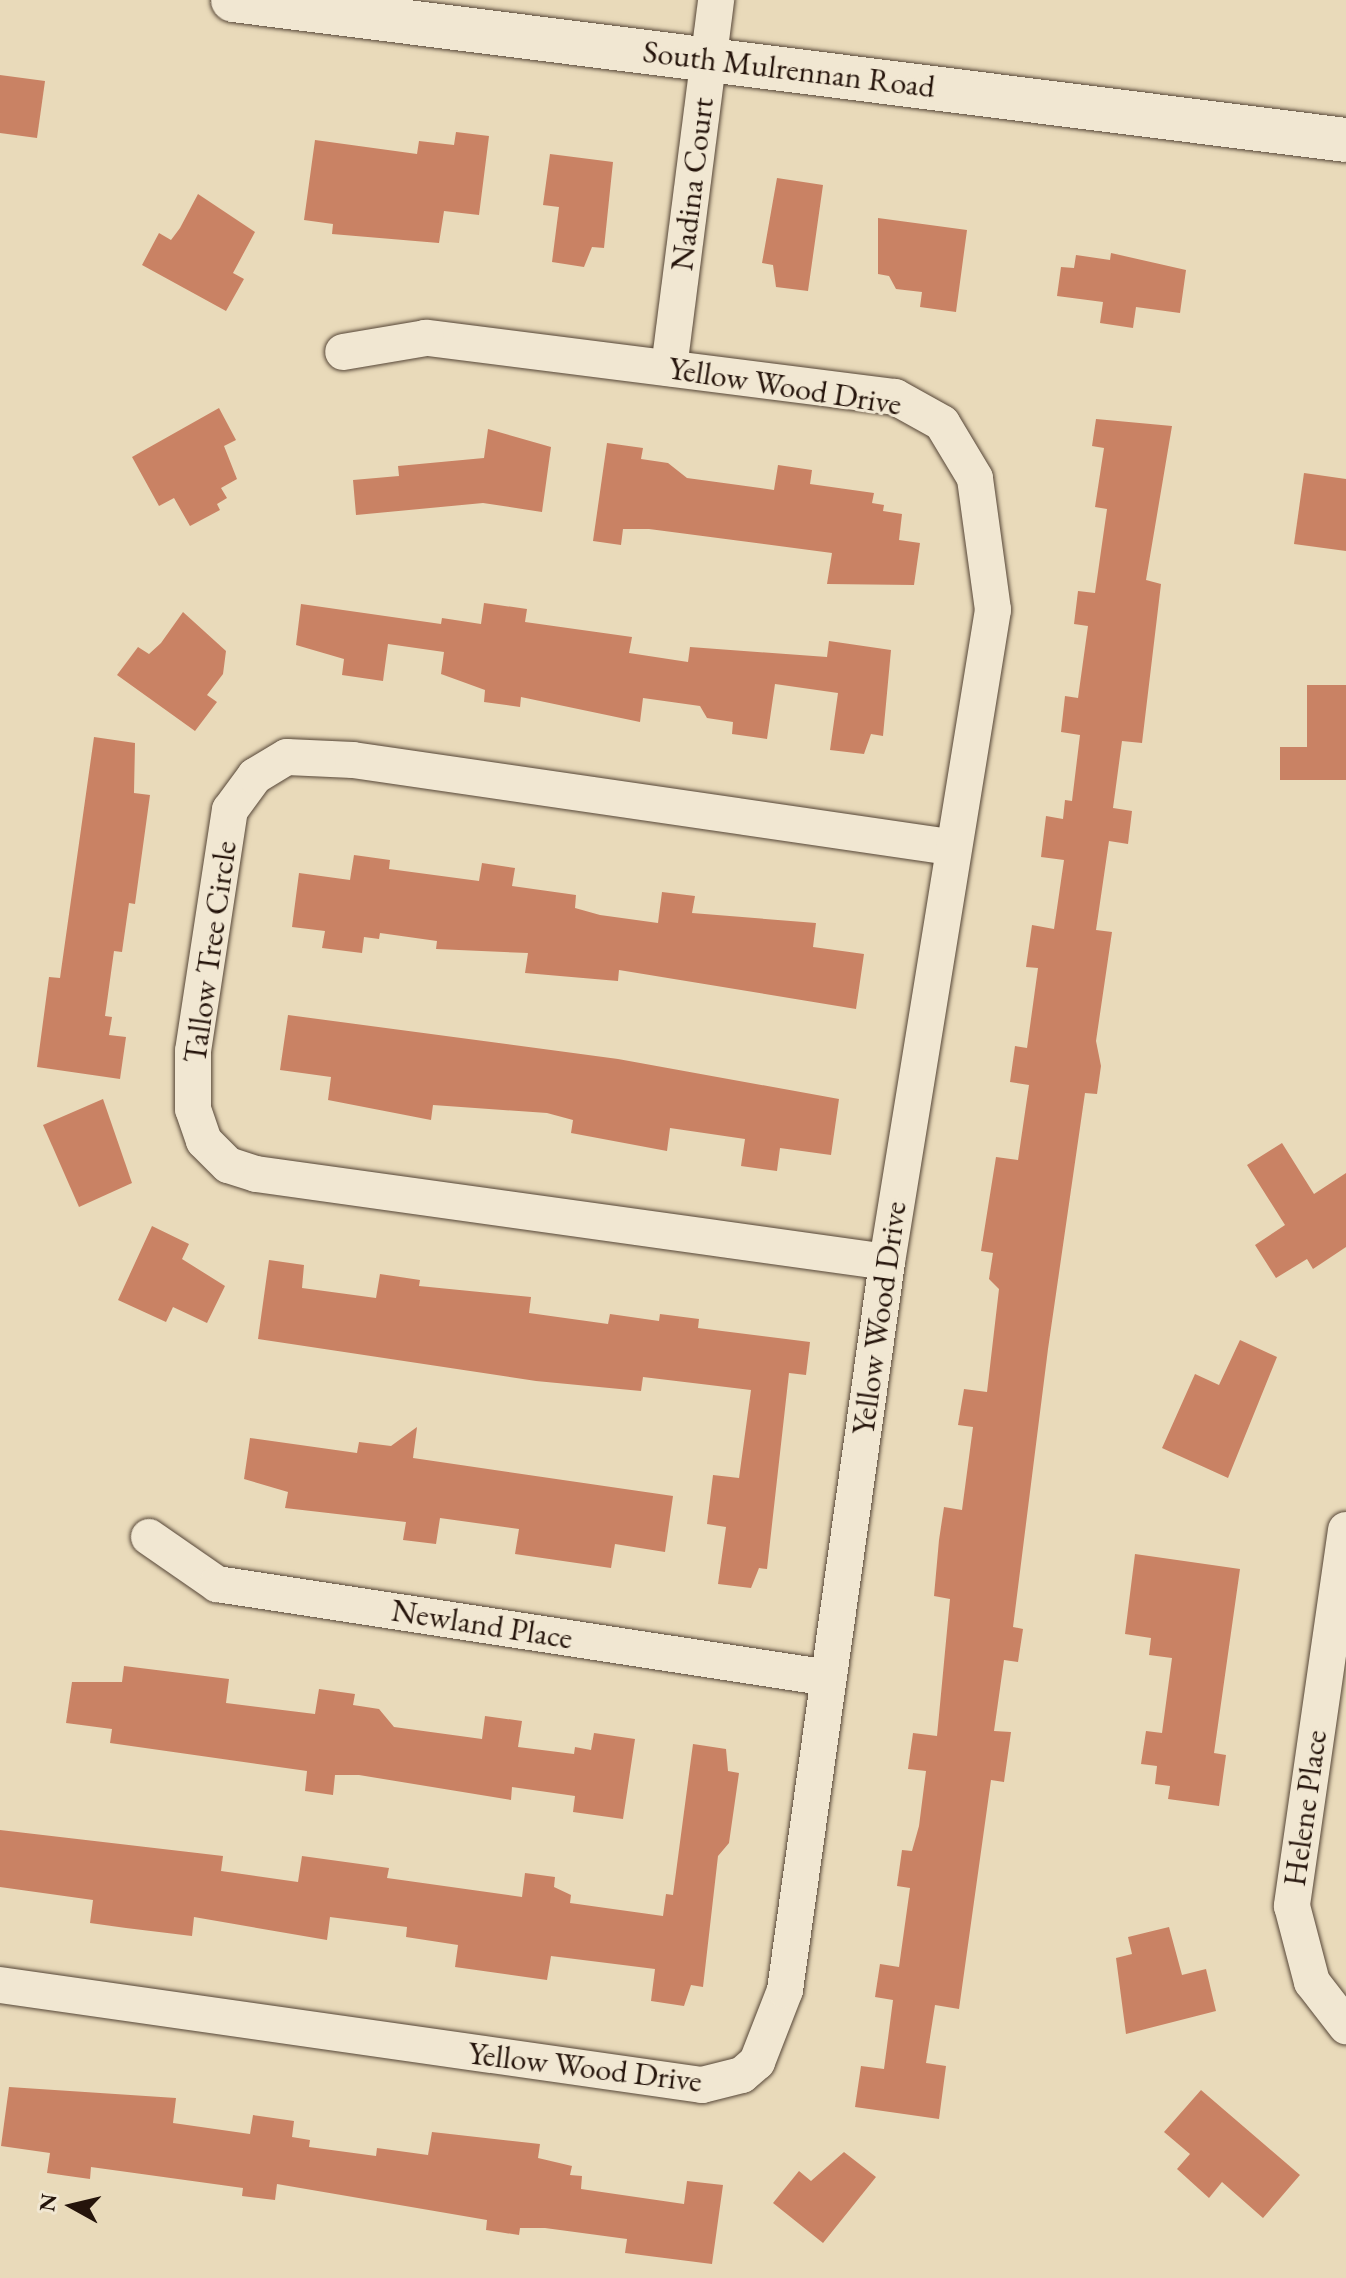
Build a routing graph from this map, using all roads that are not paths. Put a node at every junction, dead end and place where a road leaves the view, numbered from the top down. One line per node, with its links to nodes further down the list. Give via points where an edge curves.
1 (233, 0): 3 (street, South Mulrennan Road)
2 (716, 0): 3 (street, Nadina Court)
3 (708, 59): 4 (street, South Mulrennan Road); 6 (street, Nadina Court)
4 (1346, 140)
5 (343, 352): 6 (street, Yellow Wood Drive, via 426,338)
6 (669, 368): 7 (street, Yellow Wood Drive, via 895,397 942,423 957,446 975,478 993,610)
7 (950, 847): 8 (street, Yellow Wood Drive); 8 (street, Tallow Tree Circle, via 353,760 287,757 255,776 230,810 193,1051 193,1109 204,1141 228,1165 256,1174)
8 (887, 1262): 11 (street, Yellow Wood Drive)
9 (1346, 1530): 13 (street, Helene Place, via 1292,1906 1312,1982)
10 (149, 1537): 11 (street, Newland Place, via 217,1584)
11 (829, 1678): 12 (street, Yellow Wood Drive, via 778,2022 757,2062 723,2083 676,2084)
12 (0, 1985)
13 (1346, 2026)

